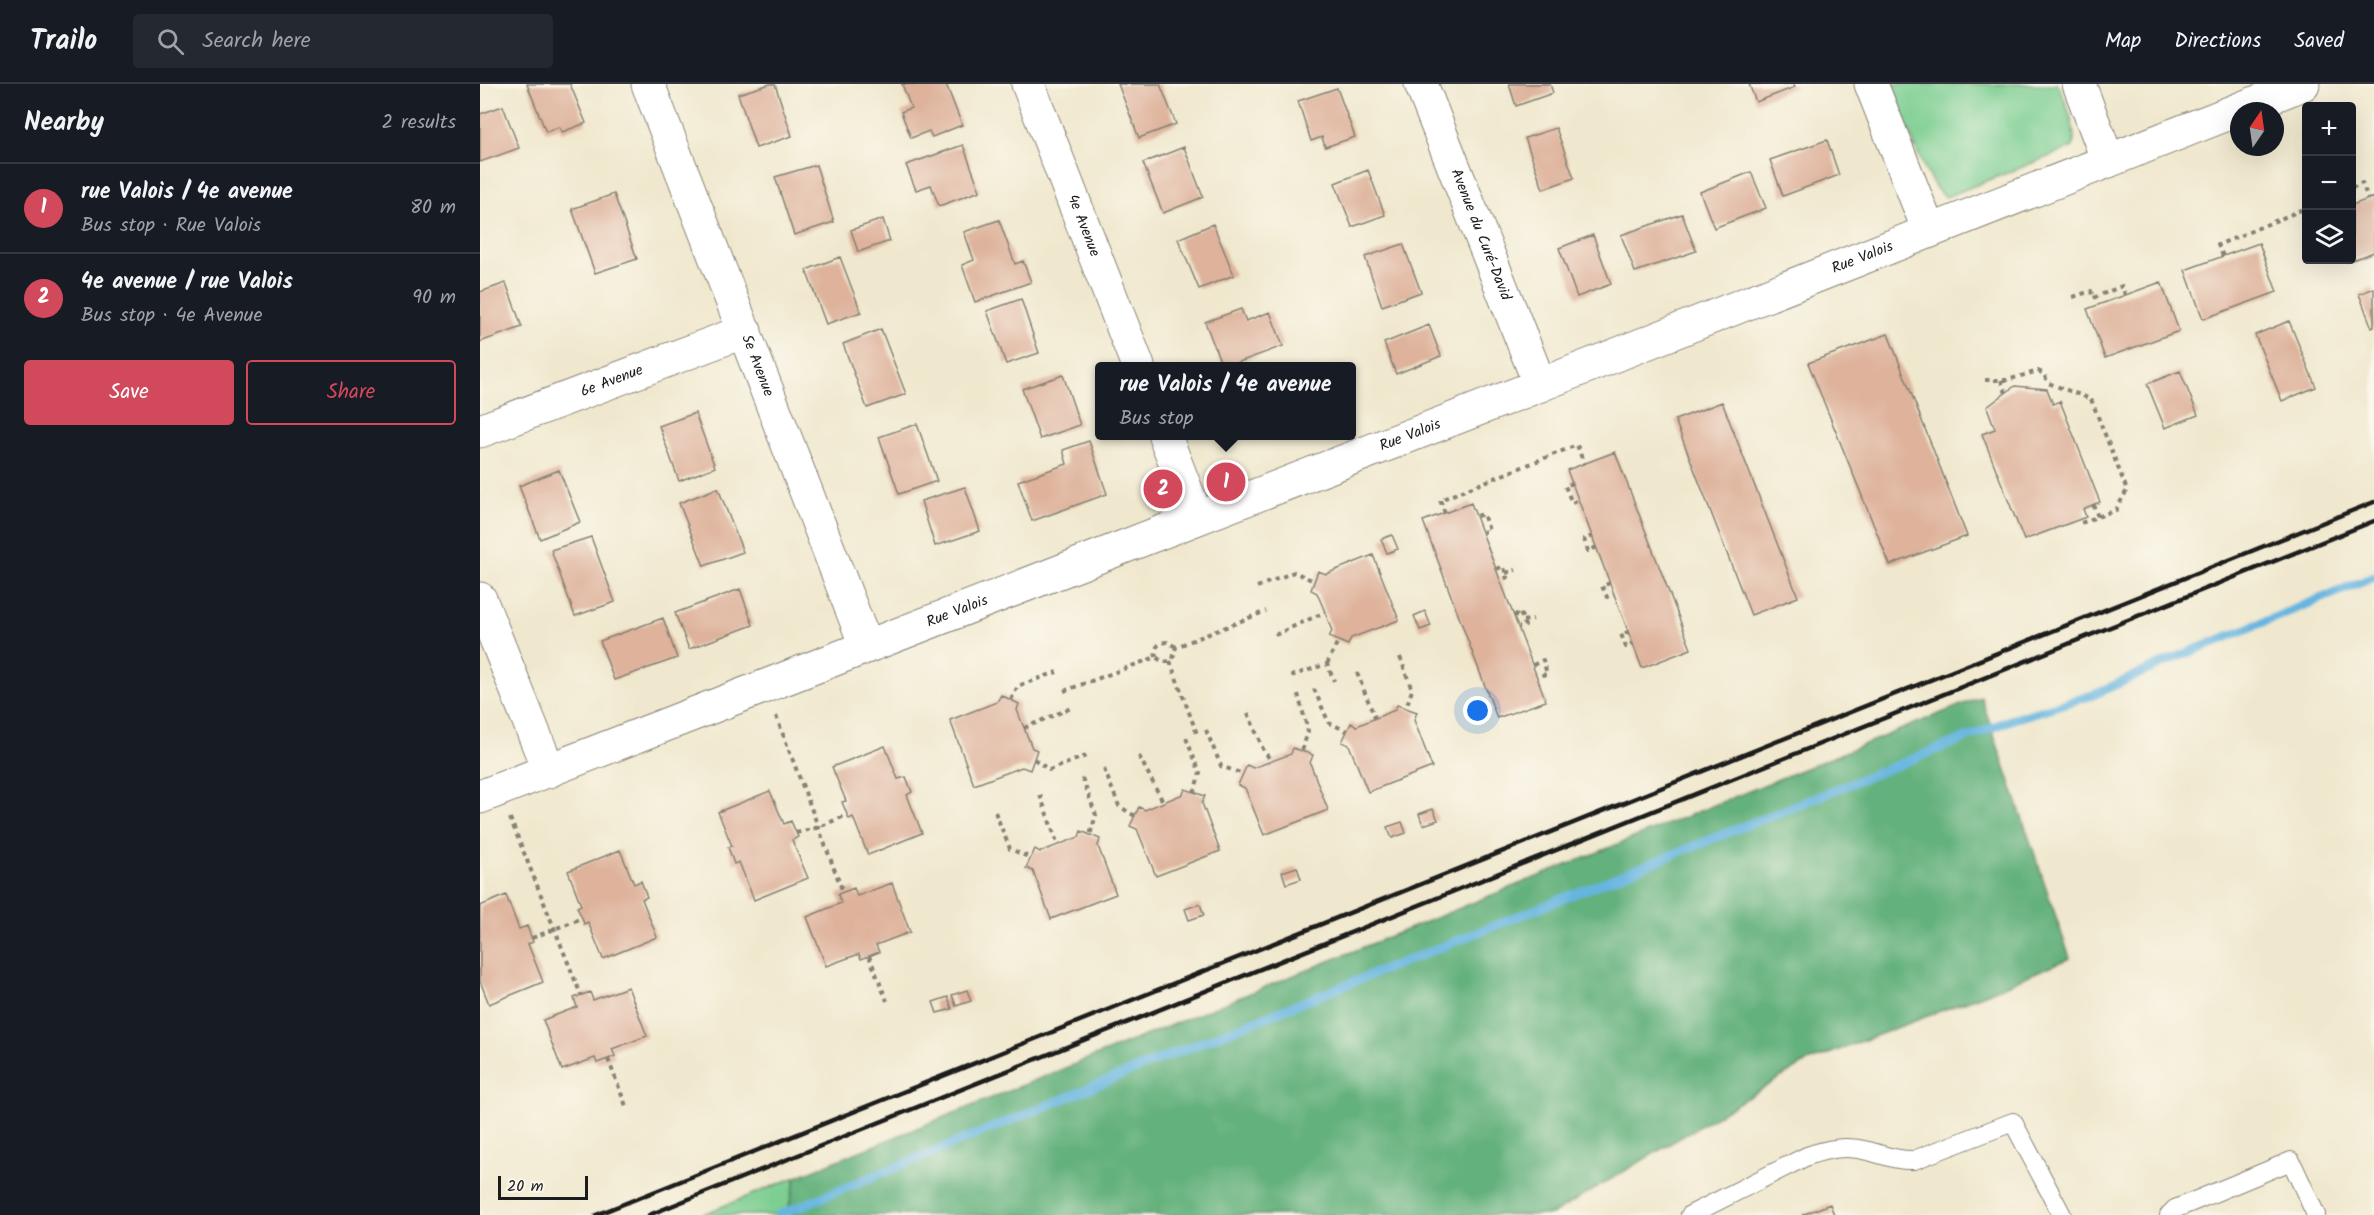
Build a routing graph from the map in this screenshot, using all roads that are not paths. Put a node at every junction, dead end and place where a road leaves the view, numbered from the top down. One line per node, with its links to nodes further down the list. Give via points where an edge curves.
1 (648, 84): 9 (street, 5e Avenue)
2 (1028, 84): 10 (street, 4e Avenue)
3 (1421, 84): 11 (street, Avenue du Curé-David)
4 (1871, 84): 8 (street)
5 (2079, 84): 7 (street)
6 (2303, 84): 7 (street, Rue Valois)
7 (2108, 161): 8 (street, Rue Valois)
8 (1929, 231): 11 (street, Rue Valois)
9 (745, 331): 12 (street, 6e Avenue); 16 (street, 5e Avenue)
10 (1136, 362)
11 (1539, 385): 14 (street, Rue Valois)
12 (480, 431)
13 (1167, 440): 14 (street)
14 (1197, 518): 16 (street, Rue Valois)
15 (480, 599): 17 (street)
16 (866, 646): 17 (street, Rue Valois)
17 (549, 771): 18 (street, Rue Valois)
18 (480, 797)
19 (1690, 1215): 20 (lane, via 1826,1149 1846,1147 1900,1161 1914,1160 2013,1122)
20 (2062, 1215)
21 (2169, 1215): 22 (lane, via 2175,1209 2291,1161)
22 (2316, 1215)

